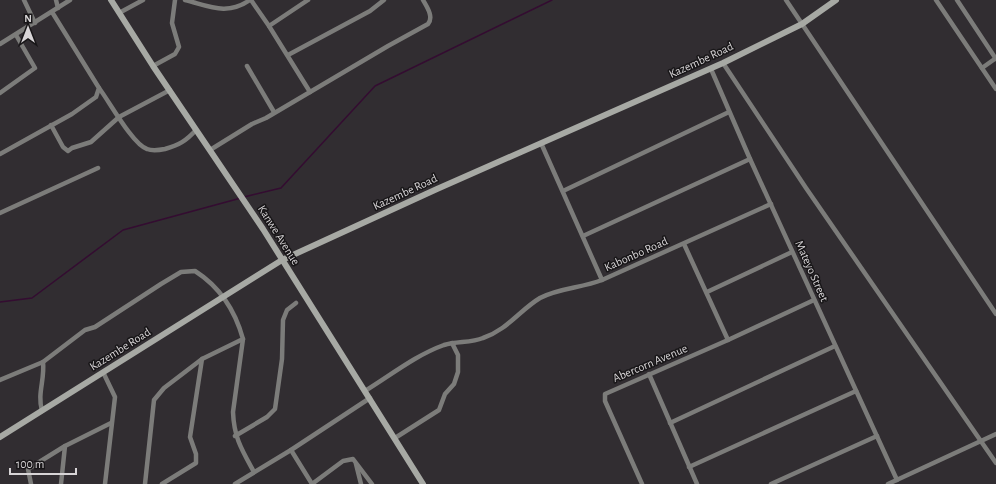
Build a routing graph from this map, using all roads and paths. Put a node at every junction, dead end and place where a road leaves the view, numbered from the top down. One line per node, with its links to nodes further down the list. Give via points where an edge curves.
1 (24, 0): 19 (street)
2 (56, 0): 16 (street)
3 (70, 0): 16 (street)
4 (111, 0): 18 (main road, Kanwe Avenue)
5 (143, 0): 18 (street)
6 (175, 0): 27 (street, via 172,23 179,47 171,57)
7 (185, 0): 8 (street, via 227,10)
8 (250, 0): 21 (street)
9 (384, 0): 24 (street, via 370,12)
10 (423, 0): 34 (street, via 430,15 430,22)
11 (786, 0): 20 (street)
12 (836, 0): 20 (main road, Kazembe Road)
13 (936, 0): 29 (street)
14 (957, 0): 25 (street)
15 (305, 1): 21 (street)
16 (58, 8): 17 (street)
17 (52, 12): 19 (street); 31 (street)
18 (119, 13): 27 (main road, Kanwe Avenue)
19 (35, 23): 22 (street)
20 (802, 24): 26 (main road, Kazembe Road); 58 (street)
21 (269, 26): 24 (street)
22 (16, 35): 23 (street); 35 (street, via 35,68)
23 (0, 44)
24 (288, 55): 34 (street)
25 (996, 59): 29 (street)
26 (723, 63): 30 (main road, Kazembe Road); 79 (street, via 806,188)
27 (153, 66): 33 (main road, Kanwe Avenue)
28 (246, 66): 36 (street)
29 (982, 68): 32 (street)
30 (711, 69): 37 (street, Mateyo Street); 41 (main road, Kazembe Road)
31 (99, 88): 38 (street); 39 (street, via 96,97)
32 (996, 89)
33 (170, 90): 38 (street); 40 (main road, Kanwe Avenue)
34 (310, 92): 36 (street)
35 (0, 93)
36 (274, 112): 42 (street)
37 (729, 112): 44 (street, Mateyo Street); 46 (street)
38 (119, 117): 39 (street, via 93,140 68,151); 40 (street, via 131,135 147,149 161,150 174,147)
39 (51, 125): 43 (street)
40 (196, 130): 42 (main road, Kanwe Avenue)
41 (541, 144): 46 (street, Kabonbo Road); 52 (main road, Kazembe Road)
42 (210, 150): 52 (main road, Kanwe Avenue)
43 (0, 154)
44 (750, 159): 47 (street, Mateyo Street); 49 (street)
45 (98, 168): 48 (street)
46 (563, 191): 49 (street, Kabonbo Road)
47 (771, 204): 50 (street, Kabonbo Road); 51 (street, Mateyo Street)
48 (0, 212)
49 (583, 236): 53 (street, Kabonbo Road)
50 (684, 244): 53 (street, Kabonbo Road); 54 (street)
51 (792, 252): 54 (street); 56 (street, Mateyo Street)
52 (282, 260): 55 (main road, Kazembe Road); 68 (main road, Kanwe Avenue)
53 (602, 280): 61 (street, via 545,296 523,310 509,324 484,338)
54 (707, 292): 60 (street)
55 (224, 297): 59 (street, via 238,321); 64 (street, via 195,271 181,272 117,310 94,327 85,330); 65 (main road, Kazembe Road)
56 (814, 300): 60 (street, Abercorn Avenue); 62 (street, Mateyo Street)
57 (296, 303): 75 (street, via 287,310 283,320 282,359 275,409 267,417)
58 (996, 314)
59 (243, 339): 63 (street); 75 (street, via 232,412)
60 (728, 340): 66 (street, Abercorn Avenue)
61 (452, 343): 68 (street, via 423,355); 78 (street, via 458,355 458,372 439,410)
62 (835, 346): 69 (street, Mateyo Street); 73 (street)
63 (202, 359): 90 (street, via 164,388 154,400); 91 (street, via 190,437 196,462)
64 (43, 362): 67 (street); 71 (street, via 44,374 39,399)
65 (103, 372): 71 (main road, Kazembe Road); 72 (street, via 114,397)
66 (649, 374): 73 (street); 97 (street, Abercorn Avenue, via 607,392 604,397)
67 (0, 380)
68 (365, 391): 70 (main road, Kanwe Avenue)
69 (856, 391): 76 (street, Mateyo Street); 84 (street)
70 (370, 398): 78 (main road, Kanwe Avenue); 81 (street)
71 (42, 411): 77 (main road, Kazembe Road)
72 (111, 423): 80 (street); 89 (street)
73 (670, 423): 84 (street)
74 (996, 434): 79 (street)
75 (235, 436): 85 (street)
76 (878, 436): 86 (street, Mateyo Street); 99 (street)
77 (0, 437)
78 (395, 438): 96 (main road, Kanwe Avenue)
79 (982, 441): 83 (street); 86 (street)
80 (66, 446): 87 (street, via 28,469); 88 (street)
81 (291, 450): 85 (street); 93 (street)
82 (356, 462): 93 (street, via 353,459 343,461); 94 (street); 95 (street)
83 (996, 463)
84 (689, 467): 98 (street)
85 (254, 472): 92 (street)
86 (897, 480): 100 (street)
87 (31, 484)
88 (61, 484)
89 (105, 484)
90 (145, 484)
91 (162, 484)
92 (235, 484)
93 (312, 484)
94 (360, 484)
95 (372, 484)
96 (424, 484)
97 (642, 484)
98 (697, 484)
99 (771, 484)
100 (888, 484)

